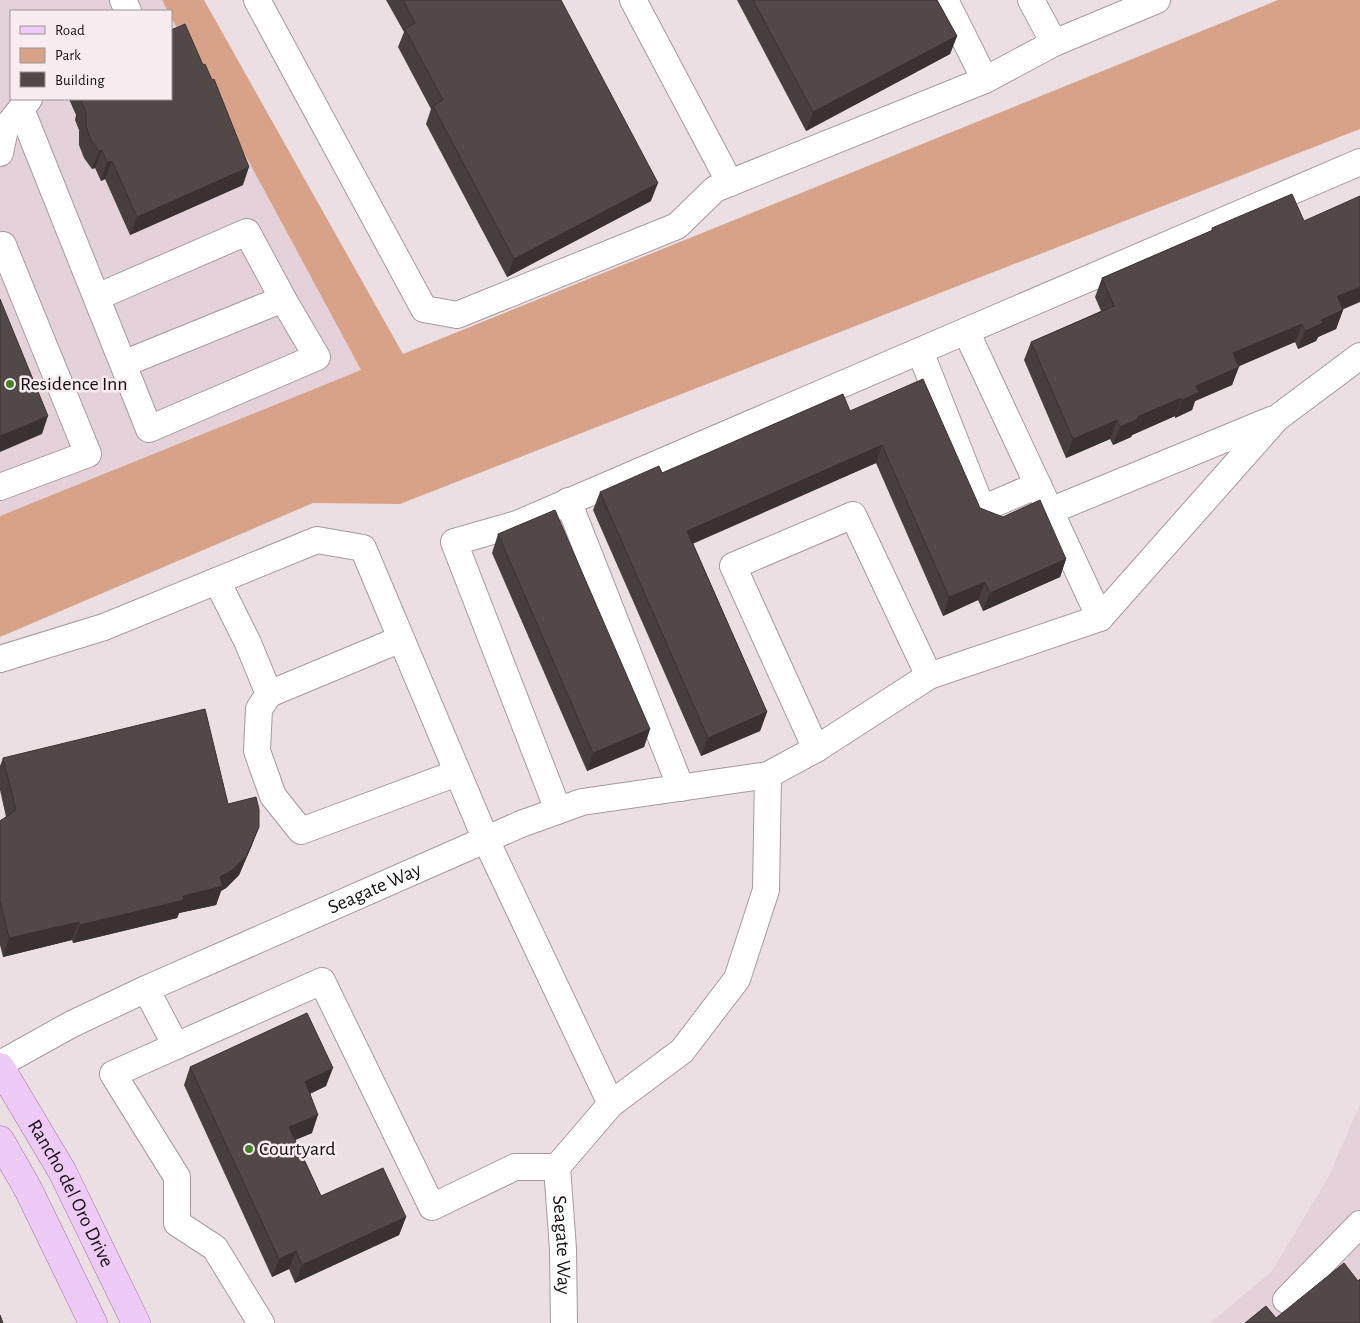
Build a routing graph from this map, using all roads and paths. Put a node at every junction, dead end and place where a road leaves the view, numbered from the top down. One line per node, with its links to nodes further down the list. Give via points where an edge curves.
1 (257, 0): 10 (street, via 424,309 457,315 677,226 715,190)
2 (633, 0): 10 (street)
3 (944, 0): 7 (street)
4 (1031, 0): 6 (street)
5 (1157, 0): 6 (street)
6 (1054, 43): 7 (street)
7 (985, 80): 10 (street)
8 (11, 123): 12 (street)
9 (1360, 162): 14 (street)
10 (730, 183)
11 (0, 246): 20 (street, via 3,245 88,454)
12 (96, 297): 13 (street, via 247,232); 17 (street)
13 (283, 299): 17 (street); 17 (street, via 317,357 149,429)
14 (966, 331): 15 (street); 19 (street)
15 (920, 351): 19 (street, via 982,509); 21 (street)
16 (1360, 356): 18 (street)
17 (123, 364)
18 (1277, 418): 22 (street); 24 (street)
19 (1038, 485): 22 (street)
20 (0, 487)
21 (568, 502): 32 (street); 33 (street, via 517,524 454,542)
22 (1050, 512): 24 (street)
23 (217, 581): 25 (street, via 317,540 362,548); 26 (street, via 104,627); 28 (street, via 248,642)
24 (1100, 618): 27 (street)
25 (401, 639): 28 (street); 30 (street)
26 (0, 659)
27 (930, 676): 29 (street); 29 (street, via 853,515 733,566)
28 (269, 694): 30 (street, via 258,709 257,751 273,796 301,831)
29 (816, 749): 31 (street)
30 (457, 773): 34 (street)
31 (768, 775): 32 (street, Seagate Way); 38 (street, via 766,890 737,979 682,1051)
32 (680, 788): 33 (street, Seagate Way, via 582,802)
33 (558, 810): 34 (street, Seagate Way)
34 (486, 840): 35 (street, Seagate Way); 38 (street)
35 (146, 989): 36 (street); 37 (street, Seagate Way, via 72,1024)
36 (176, 1046): 40 (street, via 322,981 432,1206 516,1168); 45 (street, via 113,1074 177,1177 177,1222 216,1248)
37 (0, 1066): 44 (main road, Rancho del Oro Drive, via 62,1171)
38 (611, 1104): 40 (street)
39 (0, 1140): 43 (main road, Rancho del Oro Drive, via 28,1189)
40 (557, 1167): 46 (street, Seagate Way)
41 (1360, 1224): 42 (street)
42 (1286, 1300)
43 (93, 1323)
44 (136, 1323)
45 (261, 1323)
46 (564, 1323)

